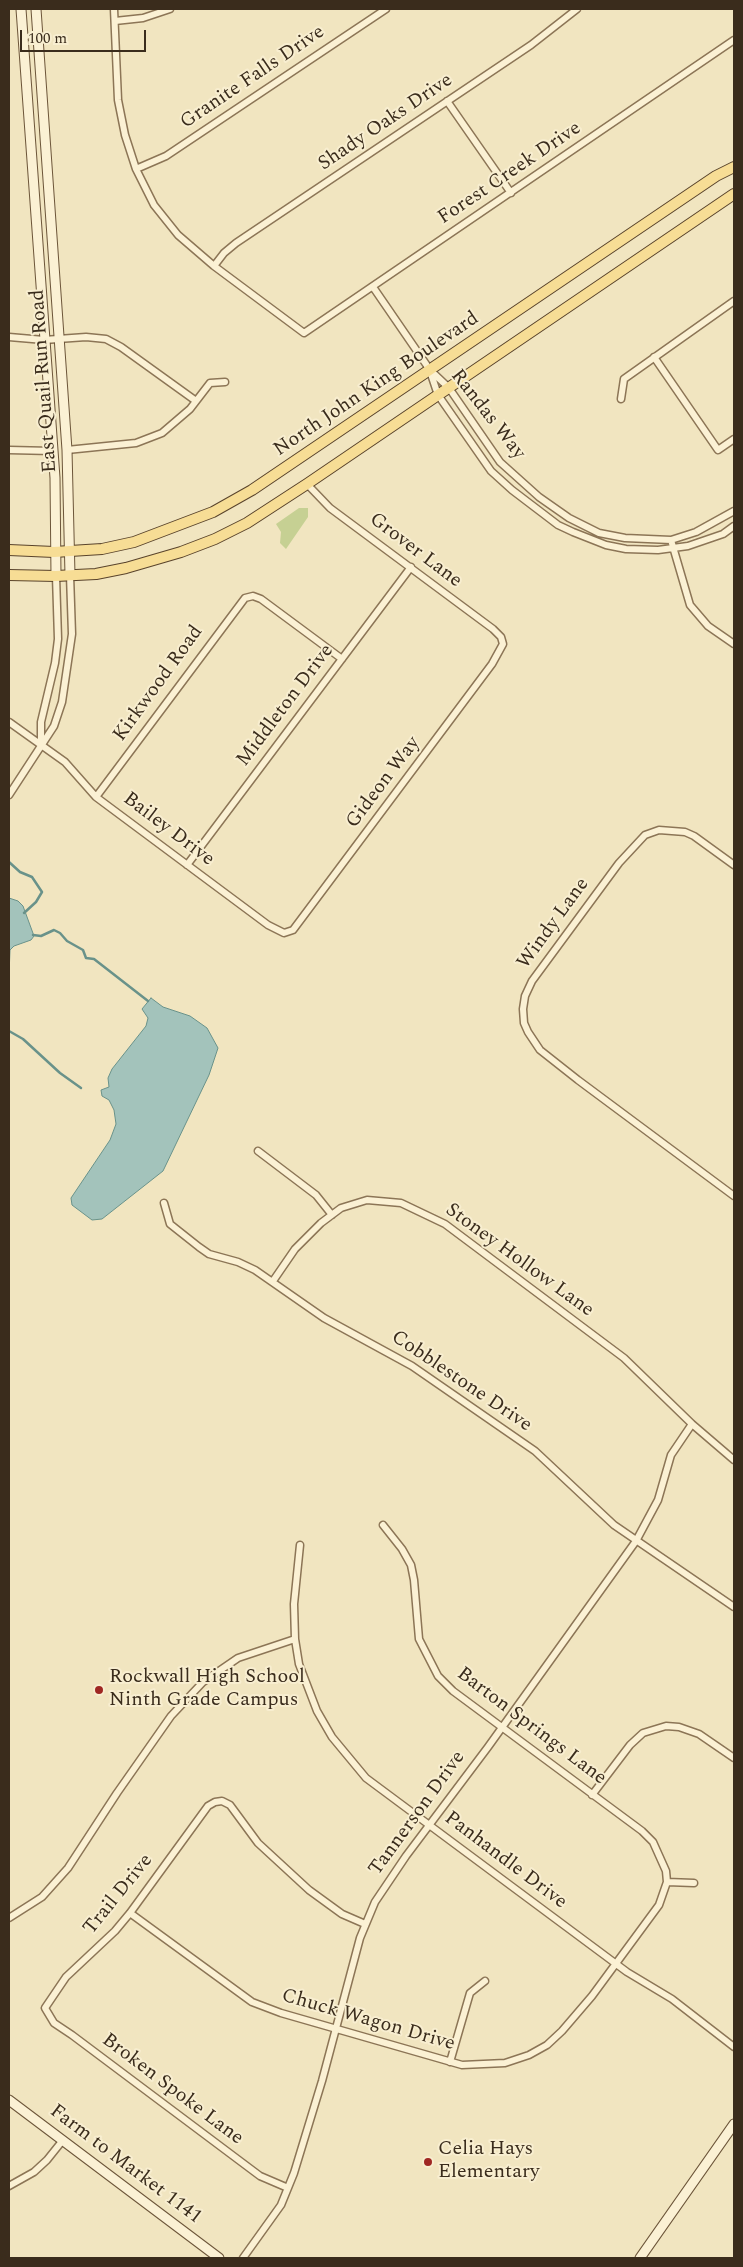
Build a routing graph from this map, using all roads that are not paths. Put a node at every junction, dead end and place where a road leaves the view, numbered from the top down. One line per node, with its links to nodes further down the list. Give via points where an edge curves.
1 (21, 9): 18 (street, East Quail Run Road)
2 (36, 9): 19 (street, East Quail Run Road)
3 (114, 9): 7 (street)
4 (170, 9): 7 (street, via 143,18)
5 (386, 9): 11 (street, Granite Falls Drive, via 166,156)
6 (577, 9): 9 (street, Shady Oaks Drive, via 531,45)
7 (115, 21): 11 (street, via 118,100)
8 (734, 40): 12 (street, Forest Creek Drive)
9 (447, 101): 12 (street); 14 (street, Shady Oaks Drive, via 236,243)
10 (734, 166): 21 (main road, North John King Boulevard)
11 (136, 169): 14 (street, via 154,204 178,235)
12 (511, 193): 15 (street, Forest Creek Drive)
13 (734, 194): 23 (main road)
14 (214, 266): 15 (street, Forest Creek Drive, via 304,333)
15 (373, 287): 21 (street, Randas Way)
16 (734, 301): 20 (street)
17 (9, 337): 18 (street)
18 (44, 340): 19 (street); 30 (street, East Quail Run Road)
19 (59, 340): 26 (street, via 106,339); 29 (street, East Quail Run Road)
20 (654, 357): 25 (street, via 624,379); 27 (street, via 718,450)
21 (430, 370): 23 (street, Randas Way); 24 (street, Randas Way); 38 (main road, North John King Boulevard, via 252,490 213,512 134,542)
22 (226, 382): 26 (street, via 210,383)
23 (449, 388): 24 (main road); 34 (street, Randas Way, via 500,462 568,518 599,533 634,539)
24 (438, 395): 31 (main road); 35 (street, Randas Way, via 491,471 558,525 606,545 626,549)
25 (621, 399)
26 (196, 401): 29 (street, via 177,422 136,443)
27 (734, 439)
28 (9, 450): 30 (street)
29 (67, 450): 38 (street, East Quail Run Road)
30 (52, 451): 37 (street, East Quail Run Road)
31 (307, 484): 39 (street, Grover Lane, via 330,508); 41 (main road, via 247,523 181,552 126,568)
32 (734, 511): 34 (street, Randas Way, via 696,532)
33 (734, 526): 35 (street, Randas Way, via 722,534)
34 (671, 540): 35 (street)
35 (673, 549): 44 (street, via 690,605 708,626)
36 (9, 550): 37 (main road, North John King Boulevard)
37 (54, 552): 38 (main road, North John King Boulevard); 42 (street, East Quail Run Road)
38 (69, 552): 41 (street, East Quail Run Road)
39 (411, 567): 43 (street, Grover Lane, via 493,629); 45 (street, Middleton Drive)
40 (9, 575): 42 (main road)
41 (70, 575): 42 (main road); 47 (street, East Quail Run Road, via 72,634 67,677 54,726)
42 (56, 576): 47 (street, East Quail Run Road, via 58,639 41,722)
43 (503, 644): 52 (street, Gideon Way, via 492,664 299,924)
44 (734, 644)
45 (342, 659): 49 (street, Kirkwood Road, via 261,599 245,598); 50 (street, Middleton Drive)
46 (9, 722): 47 (street, Bailey Drive)
47 (41, 745): 48 (street, East Quail Run Road); 49 (street, Bailey Drive, via 66,762)
48 (9, 795)
49 (96, 797): 50 (street, Bailey Drive)
50 (187, 865): 52 (street, Bailey Drive, via 275,930)
51 (734, 865): 54 (street, Windy Lane, via 685,832 660,830 645,835 619,863 532,981 523,1009 524,1023 540,1050)
52 (284, 933)
53 (258, 1150): 56 (street, via 316,1195)
54 (734, 1196)
55 (164, 1203): 57 (street, Cobblestone Drive, via 170,1224 198,1247 209,1254 238,1262)
56 (332, 1215): 57 (street, Stoney Hollow Lane, via 295,1249); 58 (street, Stoney Hollow Lane, via 341,1208 367,1200 401,1203 444,1224 624,1358)
57 (273, 1281): 61 (street, Cobblestone Drive, via 324,1318 412,1366 535,1451 614,1525)
58 (692, 1424): 59 (street, Stoney Hollow Lane); 61 (street, Tannerson Drive, via 671,1456 658,1500)
59 (734, 1460)
60 (383, 1524): 65 (street, Barton Springs Lane, via 411,1565 419,1639 438,1676)
61 (636, 1541): 63 (street, Cobblestone Drive); 65 (street, Tannerson Drive)
62 (300, 1545): 64 (street, Panhandle Drive, via 294,1604)
63 (734, 1607)
64 (295, 1639): 68 (street, Panhandle Drive, via 299,1664 309,1691 332,1737 366,1778); 72 (street, via 238,1658 203,1682 171,1716 116,1792 68,1868 42,1897)
65 (502, 1727): 67 (street, Barton Springs Lane); 68 (street, Tannerson Drive)
66 (734, 1758): 67 (street, via 699,1734 666,1726 643,1733 630,1745)
67 (592, 1795): 69 (street, Barton Springs Lane, via 653,1842 666,1871)
68 (429, 1825): 73 (street, Tannerson Drive, via 384,1887); 74 (street, Panhandle Drive)
69 (667, 1882): 70 (street); 74 (street, via 659,1905)
70 (694, 1883)
71 (130, 1913): 73 (street, Trail Drive, via 208,1806 222,1801 230,1805 258,1843 309,1890 342,1914); 76 (street, Trail Drive, via 66,1977); 77 (street, Chuck Wagon Drive, via 252,2002)
72 (9, 1918)
73 (365, 1924): 77 (street, Tannerson Drive)
74 (615, 1964): 78 (street, Panhandle Drive, via 672,1999); 79 (street, Chuck Wagon Drive, via 547,2045 505,2063 462,2065)
75 (485, 1981): 79 (street, via 470,1992)
76 (45, 2008): 84 (street, Broken Spoke Lane, via 54,2023 240,2162 260,2176)
77 (335, 2028): 79 (street, Chuck Wagon Drive); 84 (street, Tannerson Drive)
78 (734, 2047)
79 (450, 2062)
80 (9, 2100): 82 (street, Farm to Market 1141)
81 (734, 2124): 87 (street)
82 (62, 2140): 83 (street, via 34,2172); 85 (street, Farm to Market 1141)
83 (9, 2186)
84 (288, 2188): 86 (street, Tannerson Drive, via 281,2205)
85 (219, 2258)
86 (243, 2258)
87 (640, 2258)

